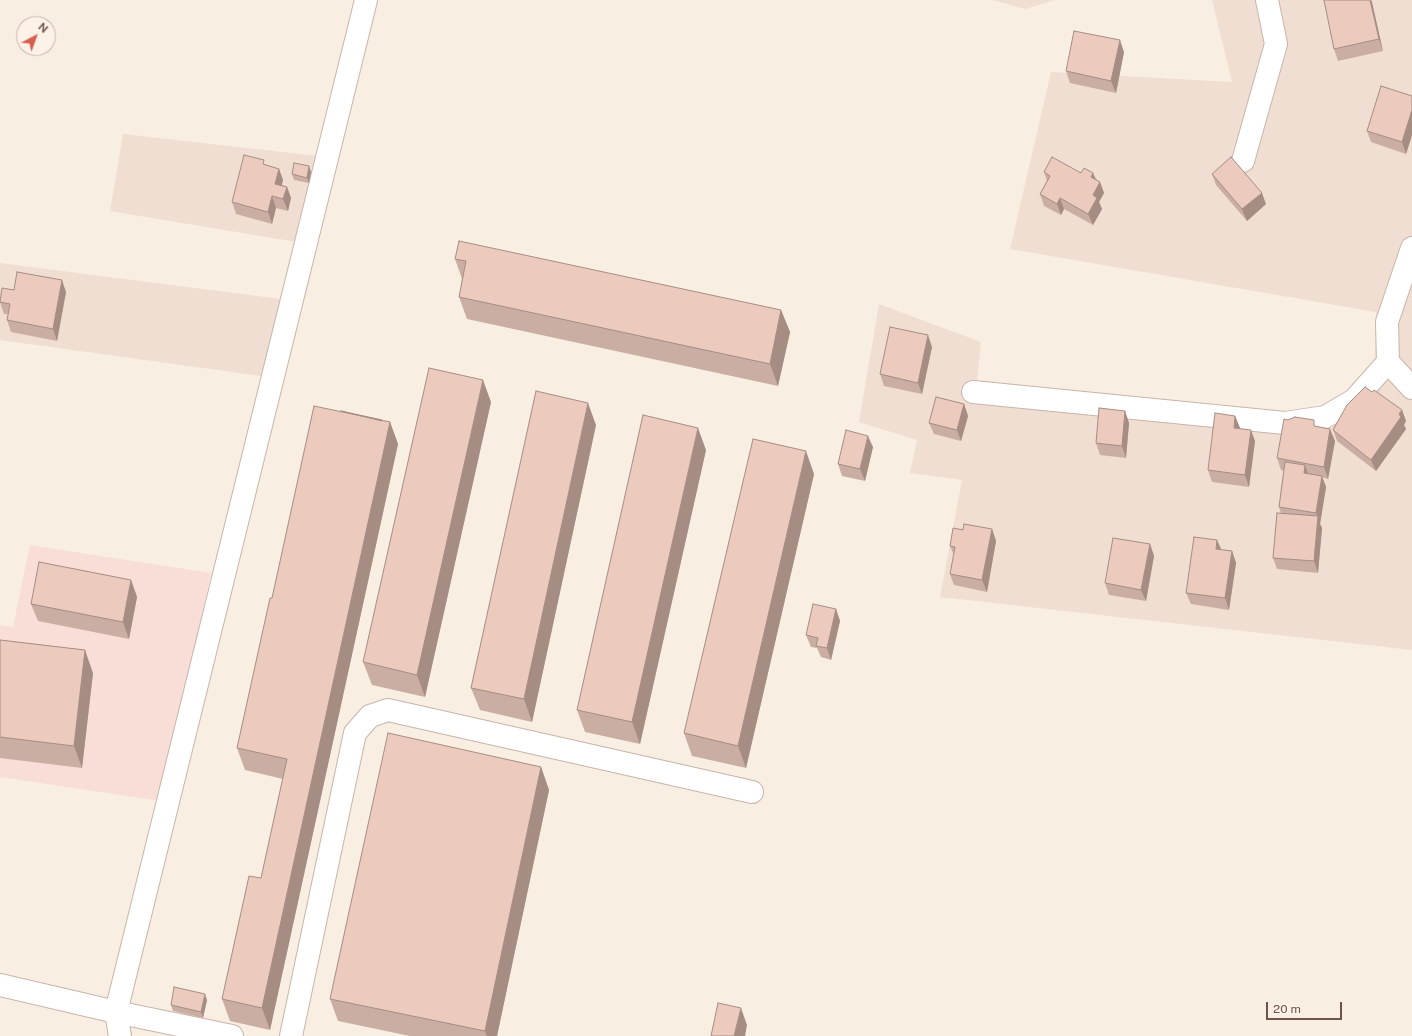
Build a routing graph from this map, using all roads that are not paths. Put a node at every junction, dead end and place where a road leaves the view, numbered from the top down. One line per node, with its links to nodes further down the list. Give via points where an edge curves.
1 (366, 0): 10 (street)
2 (1267, 0): 3 (street, via 1276,44)
3 (1243, 161)
4 (1412, 248): 5 (street, via 1388,322)
5 (1388, 362): 6 (street); 7 (street, via 1354,400 1325,417 1285,423)
6 (1412, 388)
7 (973, 392)
8 (752, 792): 13 (street, via 388,710 370,716 355,734)
9 (0, 985): 10 (street)
10 (116, 1012): 11 (street); 12 (street)
11 (120, 1036)
12 (232, 1036)
13 (291, 1036)

